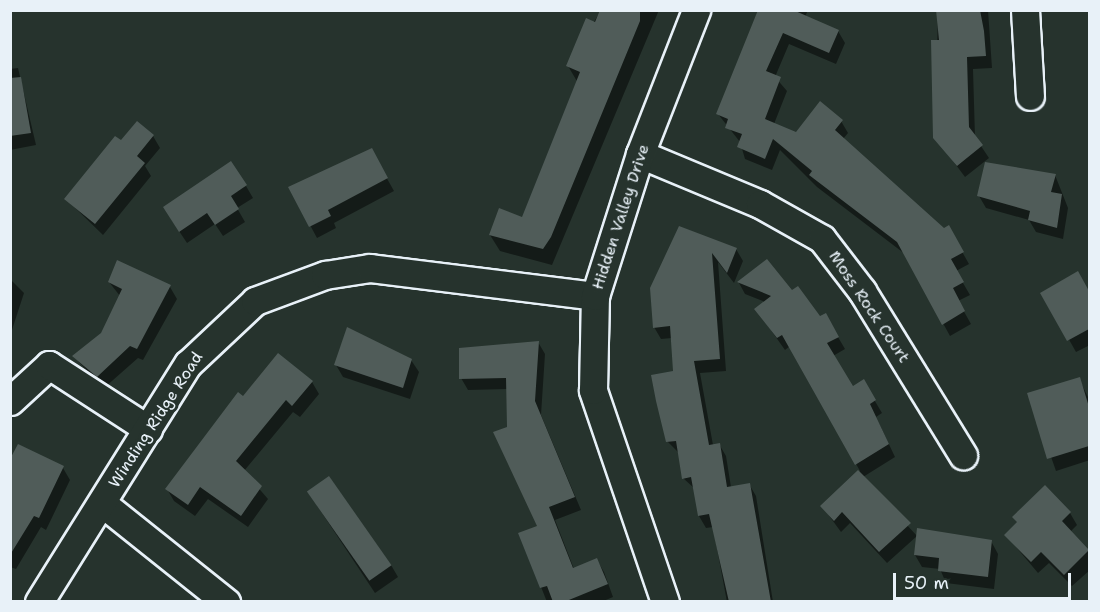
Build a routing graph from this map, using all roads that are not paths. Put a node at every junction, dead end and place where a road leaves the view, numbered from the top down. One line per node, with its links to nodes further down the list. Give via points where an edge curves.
1 (696, 10): 4 (street, Hidden Valley Drive)
2 (1025, 10): 3 (street)
3 (1030, 96)
4 (640, 154): 5 (street, Hidden Valley Drive); 8 (street, Moss Rock Court, via 760,204 822,239 862,291)
5 (595, 296): 7 (street, Winding Ridge Road, via 370,268 326,275 255,300 219,330 188,364); 12 (street, Hidden Valley Drive, via 593,390)
6 (10, 401): 7 (street, via 49,365)
7 (148, 429): 9 (street, Winding Ridge Road)
8 (963, 455)
9 (102, 503): 10 (street, Winding Ridge Road); 11 (street)
10 (39, 602)
11 (226, 602)
12 (665, 602)

